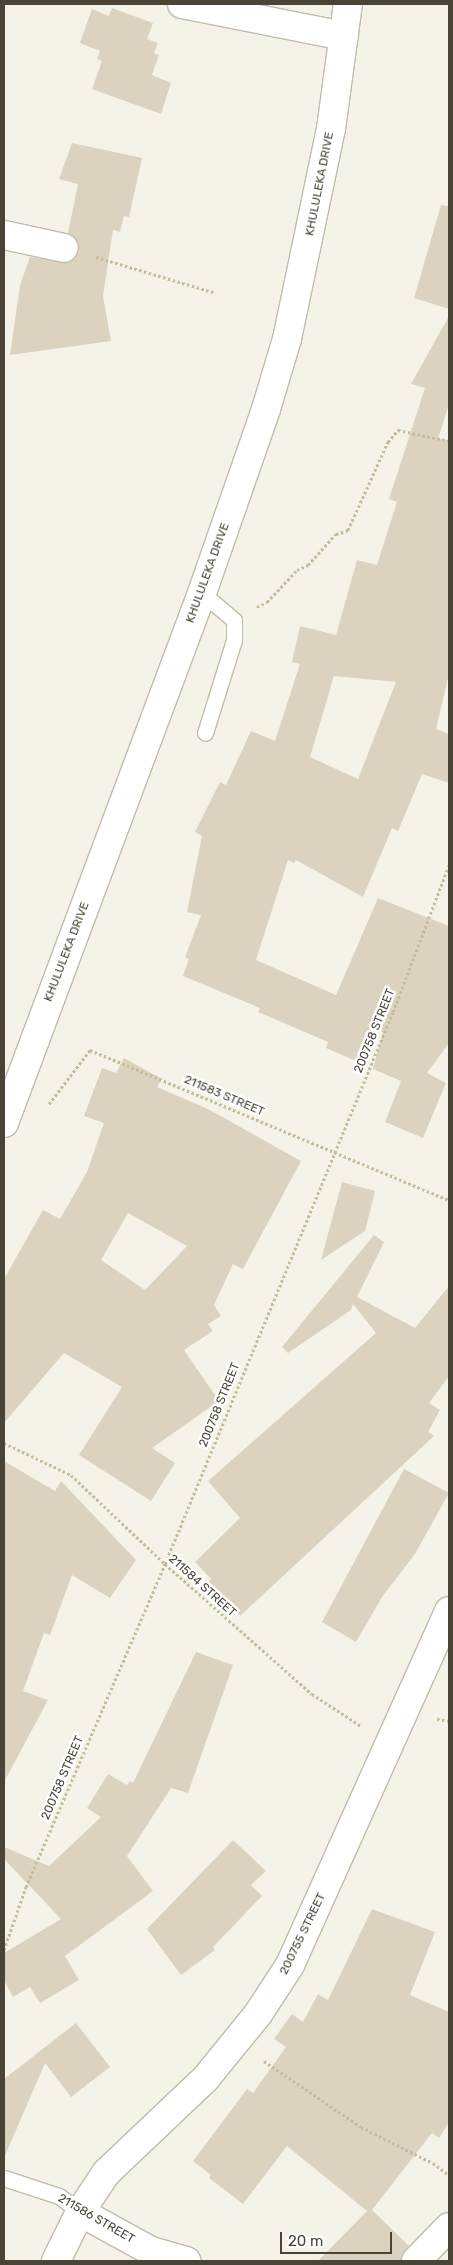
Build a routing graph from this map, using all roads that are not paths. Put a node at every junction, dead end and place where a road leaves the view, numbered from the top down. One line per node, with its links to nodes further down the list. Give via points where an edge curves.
1 (182, 4): 3 (street)
2 (348, 4): 3 (street, KHULULEKA DRIVE)
3 (344, 36): 6 (street, KHULULEKA DRIVE, via 331,129 287,339)
4 (4, 235): 5 (street)
5 (64, 248)
6 (202, 593): 7 (lane, via 234,620 234,640); 8 (street, KHULULEKA DRIVE)
7 (205, 733)
8 (8, 1112)
9 (449, 1611): 11 (street, 200755 STREET, via 290,1965 236,2043 206,2078 106,2173)
10 (4, 2178): 11 (lane, 211586 STREET, via 59,2196)
11 (80, 2212): 13 (street, 200755 STREET); 14 (street, 211586 STREET, via 151,2251)
12 (449, 2227): 15 (street)
13 (56, 2261)
14 (187, 2261)
15 (416, 2261)

